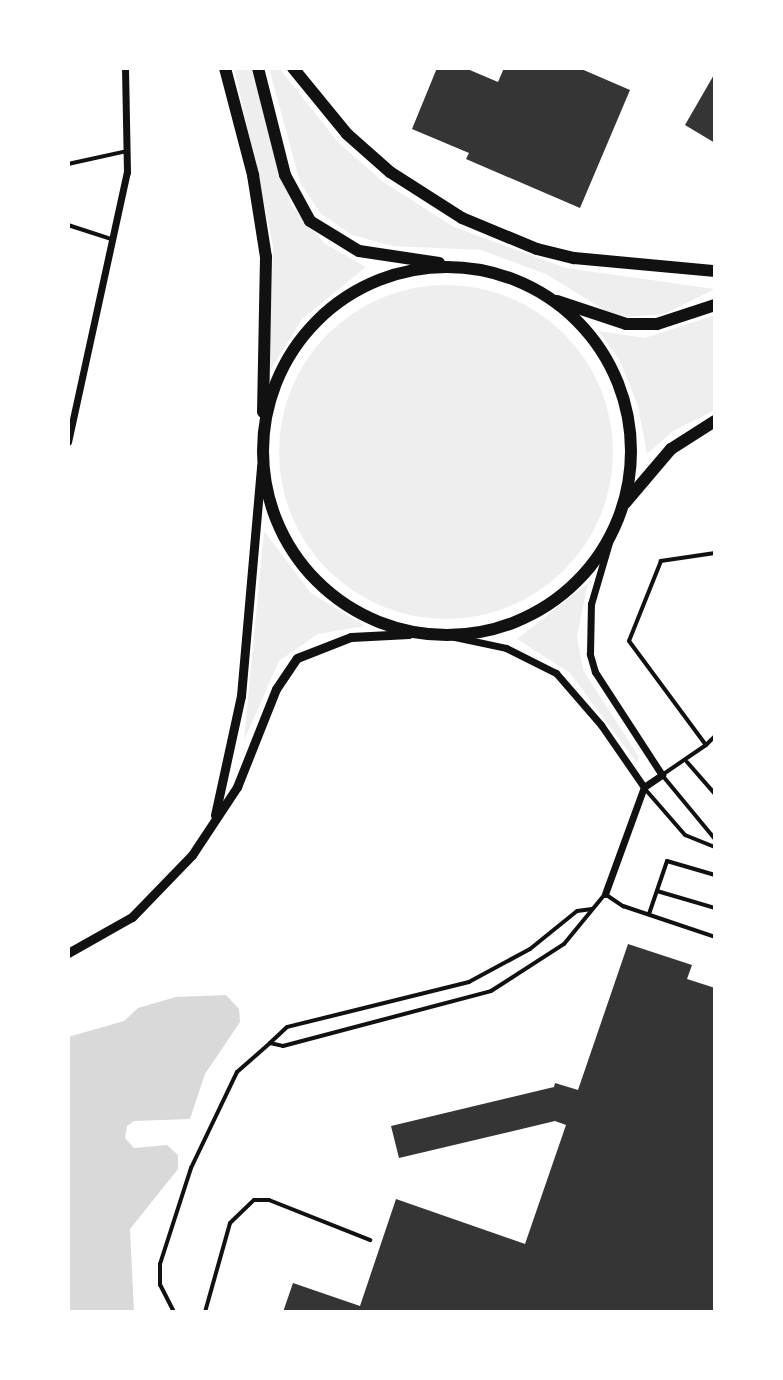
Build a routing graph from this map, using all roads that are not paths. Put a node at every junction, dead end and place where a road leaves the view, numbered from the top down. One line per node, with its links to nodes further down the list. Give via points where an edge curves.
1 (125, 68): 5 (street)
2 (225, 68): 14 (main road, via 253,175 266,257)
3 (258, 68): 9 (main road, via 285,175 310,221 359,251)
4 (293, 68): 10 (main road, via 347,134 390,172 462,218 574,258)
5 (127, 151): 6 (lane); 8 (street)
6 (68, 164)
7 (68, 225): 8 (lane)
8 (114, 240): 15 (street)
9 (454, 267): 11 (main road, via 503,275); 14 (main road, via 413,270 370,284 320,319 281,375)
10 (715, 271)
11 (550, 298): 12 (main road, via 626,324 666,322); 17 (main road, via 598,346 623,399 630,464)
12 (715, 305)
13 (715, 421): 17 (main road, via 671,449)
14 (263, 423): 16 (main road)
15 (68, 442)
16 (261, 466): 20 (main road, via 273,510 298,561 338,600); 28 (street, via 241,696)
17 (625, 503): 18 (main road)
18 (610, 539): 21 (main road, via 565,592 537,610 491,630); 25 (street, via 591,604 590,654 595,672)
19 (715, 553): 23 (lane, via 661,561 629,641)
20 (409, 634): 21 (main road); 28 (street, via 351,637 297,658 276,689 237,787)
21 (450, 636): 26 (street, via 506,648 556,673)
22 (715, 736): 23 (lane)
23 (706, 745): 24 (lane)
24 (687, 762): 25 (lane); 27 (lane)
25 (662, 775): 26 (street); 29 (lane)
26 (644, 787): 30 (lane, via 685,835); 33 (street)
27 (715, 794)
28 (213, 824): 38 (street, via 160,892 132,917)
29 (715, 839)
30 (715, 847)
31 (715, 875): 32 (lane, via 667,861)
32 (657, 891): 34 (lane); 36 (lane)
33 (605, 894): 35 (lane); 36 (lane)
34 (715, 908)
35 (592, 909): 39 (lane, via 577,911 517,957 469,982 287,1027); 39 (lane, via 584,925 552,955 471,999 283,1046)
36 (649, 914): 37 (lane)
37 (715, 937)
38 (68, 953)
39 (270, 1043): 41 (lane, via 237,1072 191,1168 160,1264 160,1285)
40 (370, 1240): 42 (lane, via 269,1200 254,1200 230,1223)
41 (174, 1312)
42 (205, 1312)

